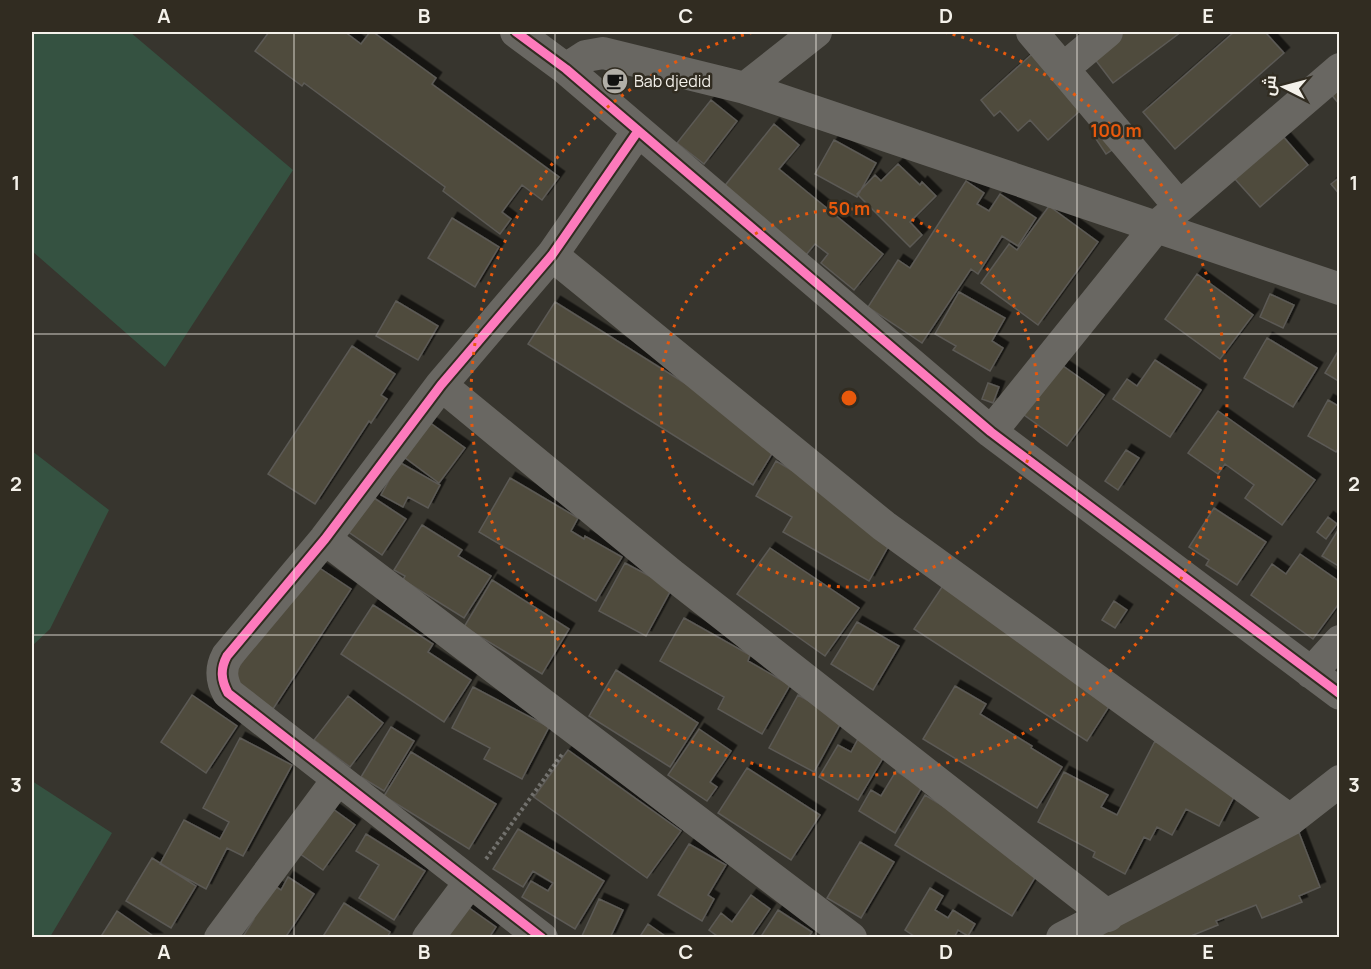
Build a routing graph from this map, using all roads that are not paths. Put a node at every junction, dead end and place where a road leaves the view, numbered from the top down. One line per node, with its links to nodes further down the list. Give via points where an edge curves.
1 (516, 32): 5 (street)
2 (816, 32): 8 (street)
3 (1032, 32): 6 (street)
4 (1107, 32): 6 (street)
5 (566, 69): 8 (street, via 586,56 603,53); 9 (street)
6 (1064, 69): 10 (street)
7 (1340, 69): 10 (street)
8 (745, 88): 11 (street)
9 (638, 131): 12 (street); 15 (street)
10 (1179, 206): 11 (street)
11 (1156, 227): 13 (street); 15 (street)
12 (552, 255): 14 (street); 22 (street, via 884,526)
13 (1340, 290)
14 (441, 386): 16 (street); 24 (street, via 670,574)
15 (991, 432): 18 (street)
16 (325, 539): 20 (street, via 227,656 222,675 228,693); 28 (street)
17 (1340, 641): 18 (street)
18 (1311, 673): 19 (street)
19 (1340, 694)
20 (338, 779): 23 (street); 25 (street)
21 (1340, 781): 22 (street)
22 (1290, 819): 24 (street)
23 (470, 882): 26 (street); 27 (street)
24 (1108, 915): 29 (street)
25 (220, 938)
26 (428, 938)
27 (542, 938)
28 (851, 938)
29 (1062, 938)

